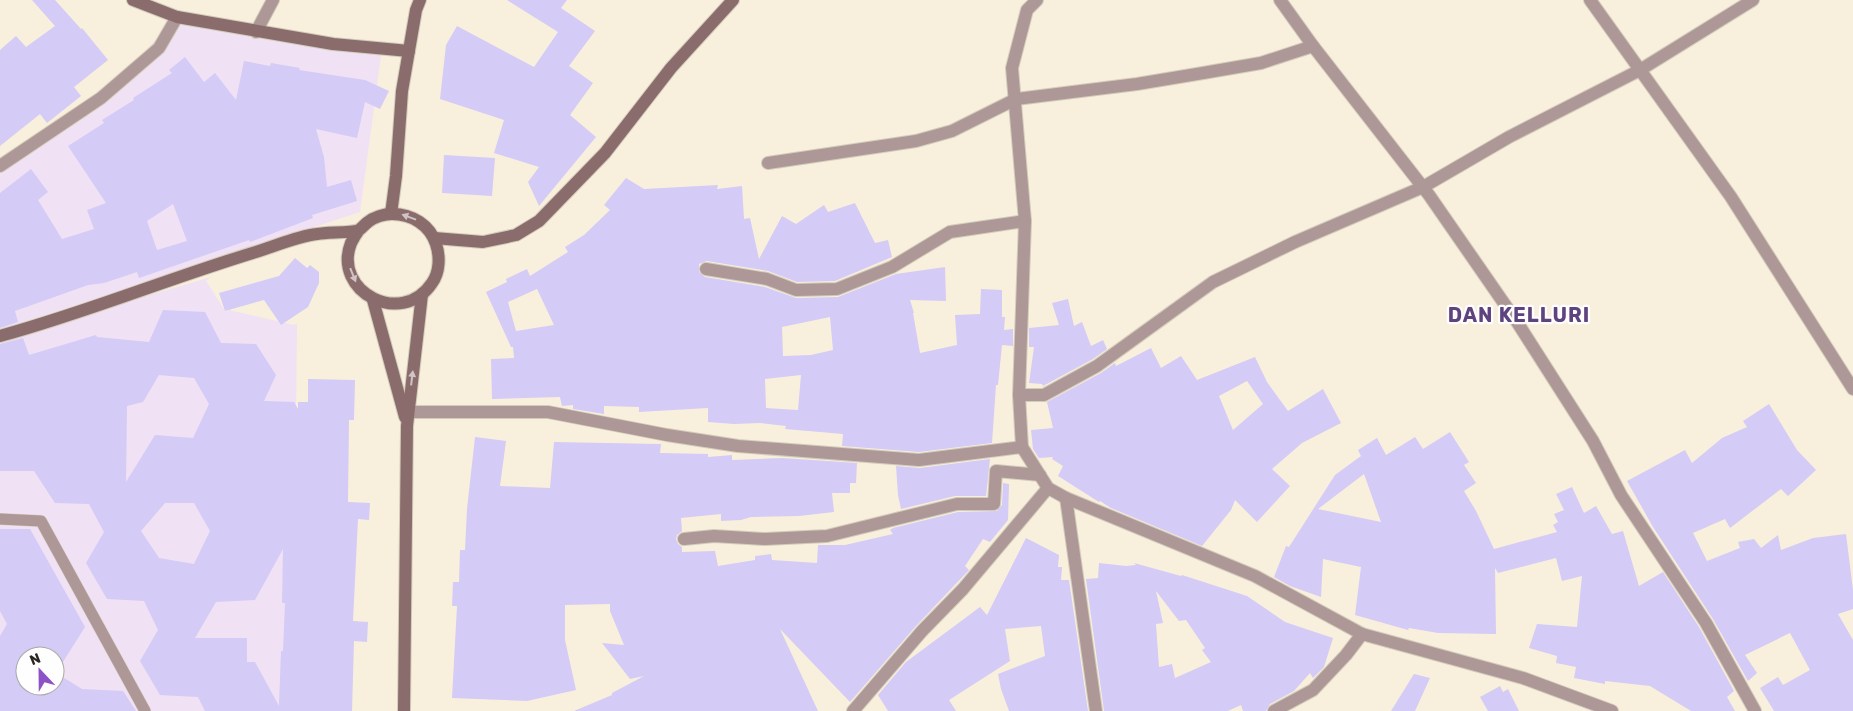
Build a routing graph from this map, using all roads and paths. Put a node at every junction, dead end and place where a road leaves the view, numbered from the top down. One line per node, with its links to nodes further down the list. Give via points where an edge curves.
1 (133, 0): 9 (main road)
2 (273, 0): 10 (street)
3 (420, 0): 12 (main road)
4 (733, 0): 21 (main road, via 671,68 605,153 540,221 516,235 483,242)
5 (1037, 0): 14 (street, via 1028,10 1012,68)
6 (1280, 0): 11 (street)
7 (1590, 0): 13 (street)
8 (1753, 0): 13 (street)
9 (177, 18): 10 (main road); 16 (street, via 159,48 100,98)
10 (256, 32): 12 (main road)
11 (1313, 46): 14 (street, via 1261,63 1129,86); 17 (street)
12 (409, 51): 18 (main road, via 402,91)
13 (1640, 70): 17 (street, via 1510,137); 26 (street, via 1731,197)
14 (1016, 99): 15 (street, via 952,131 916,141); 19 (street)
15 (768, 163)
16 (0, 166)
17 (1423, 187): 27 (street, via 1295,242 1213,282 1097,366 1044,395); 43 (street, via 1517,322 1593,441 1621,495 1706,622)
18 (391, 214): 20 (main road, via 379,216); 21 (main road, one-way to 18, via 416,219)
19 (1024, 221): 22 (street, via 950,232 892,268 837,289 796,290 767,278); 27 (street)
20 (359, 230): 24 (main road, one-way to 24, via 351,244 348,260 360,290); 25 (main road, via 315,234 201,268 38,326)
21 (434, 238): 23 (main road, via 439,253 438,268 433,283)
22 (706, 269)
23 (422, 294): 24 (main road, via 404,303); 28 (main road, one-way to 23)
24 (373, 300): 29 (main road)
25 (0, 336)
26 (1853, 389)
27 (1019, 395): 30 (street)
28 (408, 412): 29 (main road); 30 (street, via 548,412 738,446 919,460)
29 (407, 426): 38 (main road)
30 (1022, 447): 31 (street)
31 (1040, 475): 32 (street); 35 (street, via 996,472 994,504 957,504 827,536)
32 (1048, 488): 33 (street); 39 (street, via 963,590 922,631)
33 (1066, 498): 36 (street, via 1255,576); 40 (street)
34 (0, 519): 37 (lane, via 40,521)
35 (684, 539)
36 (1362, 634): 41 (street, via 1312,690); 42 (street, via 1523,678)
37 (146, 711)
38 (404, 711)
39 (854, 711)
40 (1096, 711)
41 (1274, 711)
42 (1612, 711)
43 (1755, 711)

